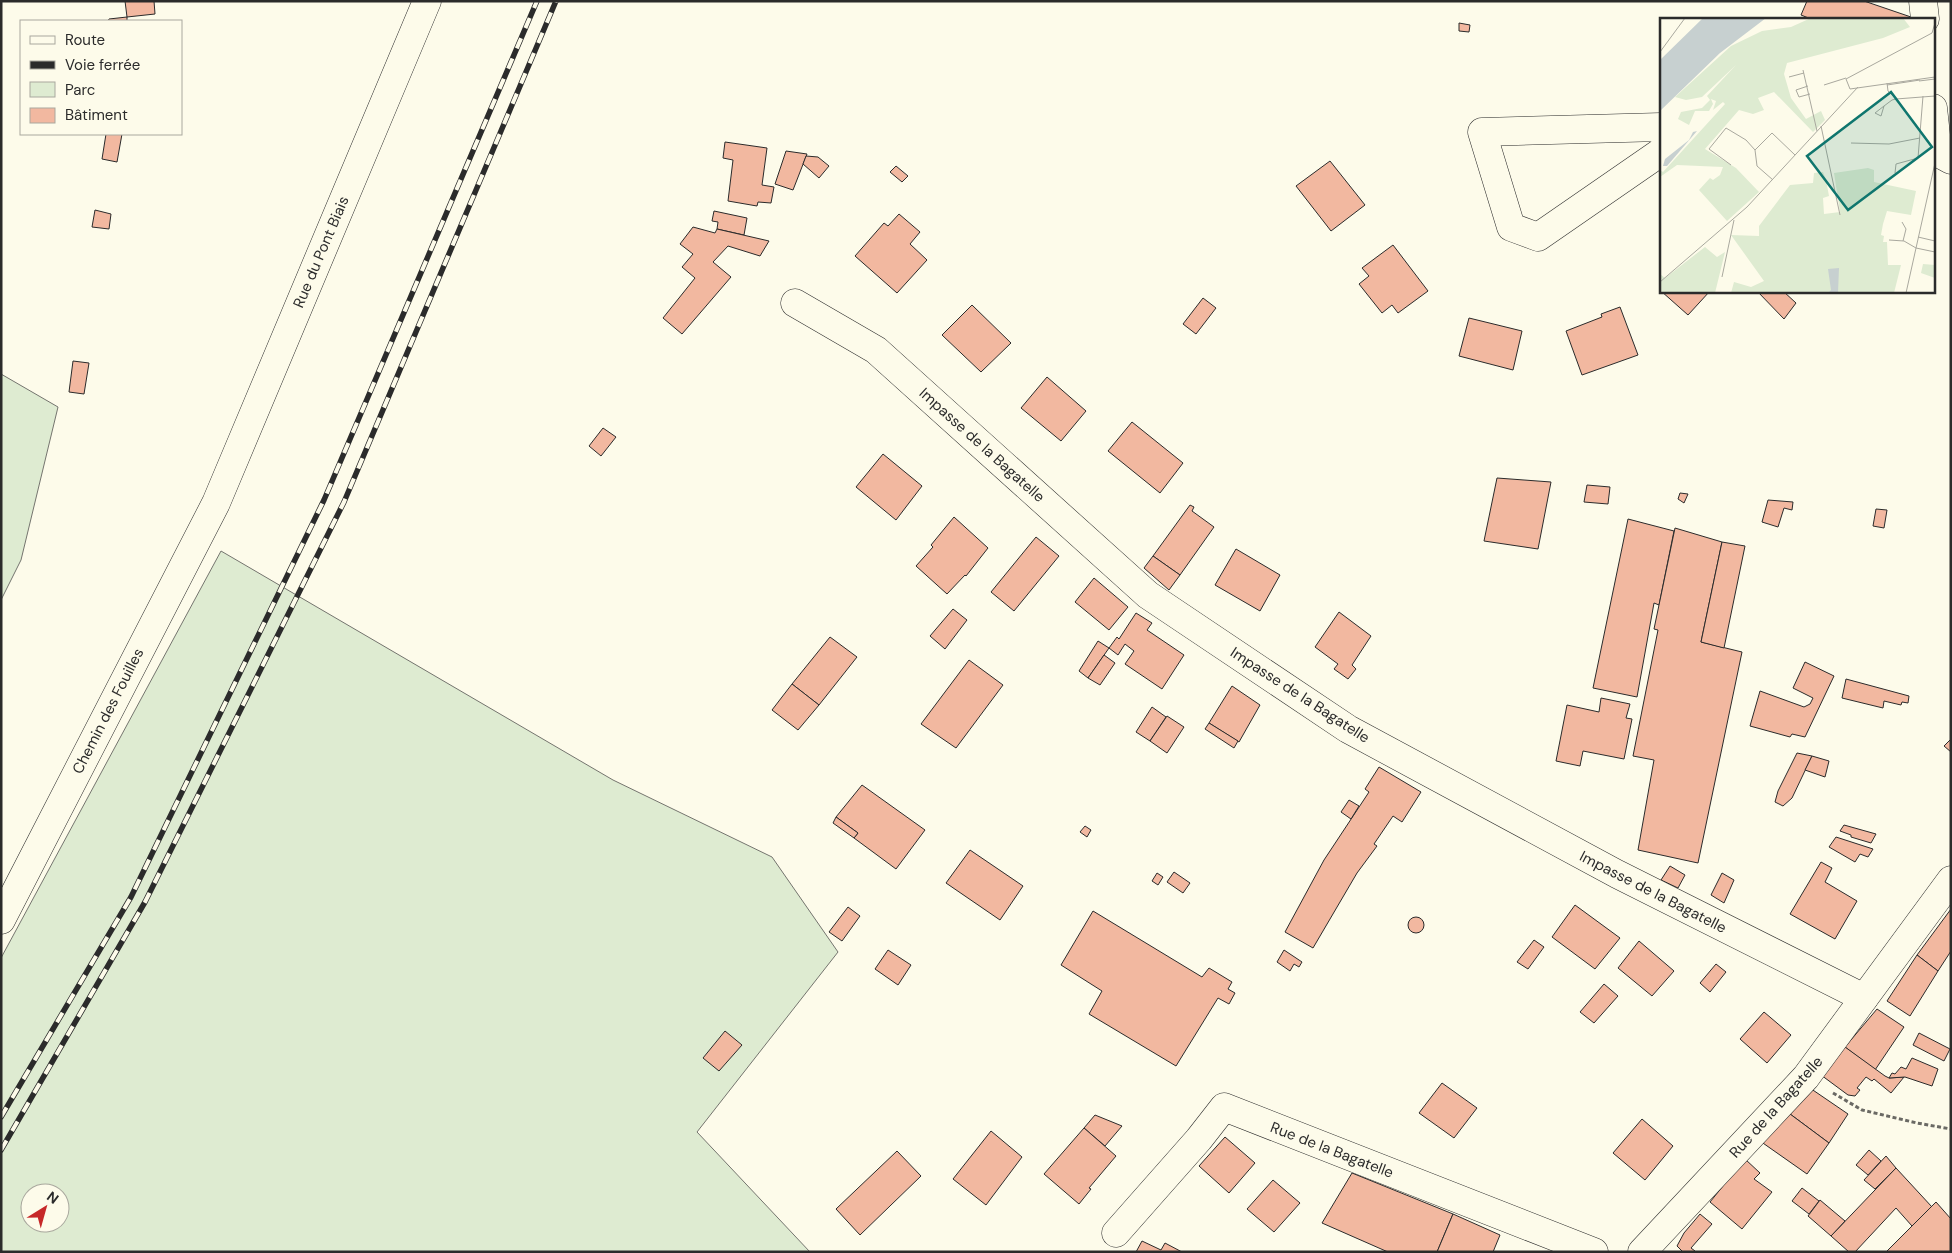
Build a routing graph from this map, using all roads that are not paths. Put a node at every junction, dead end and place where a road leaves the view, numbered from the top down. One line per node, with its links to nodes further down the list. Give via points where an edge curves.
1 (427, 1): 9 (street, Rue du Pont Biais)
2 (1923, 1): 3 (street)
3 (1924, 18)
4 (1934, 114): 7 (street)
5 (1660, 127): 6 (street, via 1482,132 1511,227 1538,237)
6 (1660, 153)
7 (1941, 155)
8 (796, 303): 12 (street, Impasse de la Bagatelle, via 876,350 1148,595 1348,729 1617,874)
9 (216, 503): 11 (street, Chemin des Fouilles)
10 (1951, 880): 12 (street, Rue de la Bagatelle)
11 (1, 920)
12 (1864, 998): 15 (street, Rue de la Bagatelle, via 1806,1077)
13 (1116, 1233): 14 (street, Rue de la Bagatelle, via 1224,1107)
14 (1594, 1252)
15 (1642, 1252)

